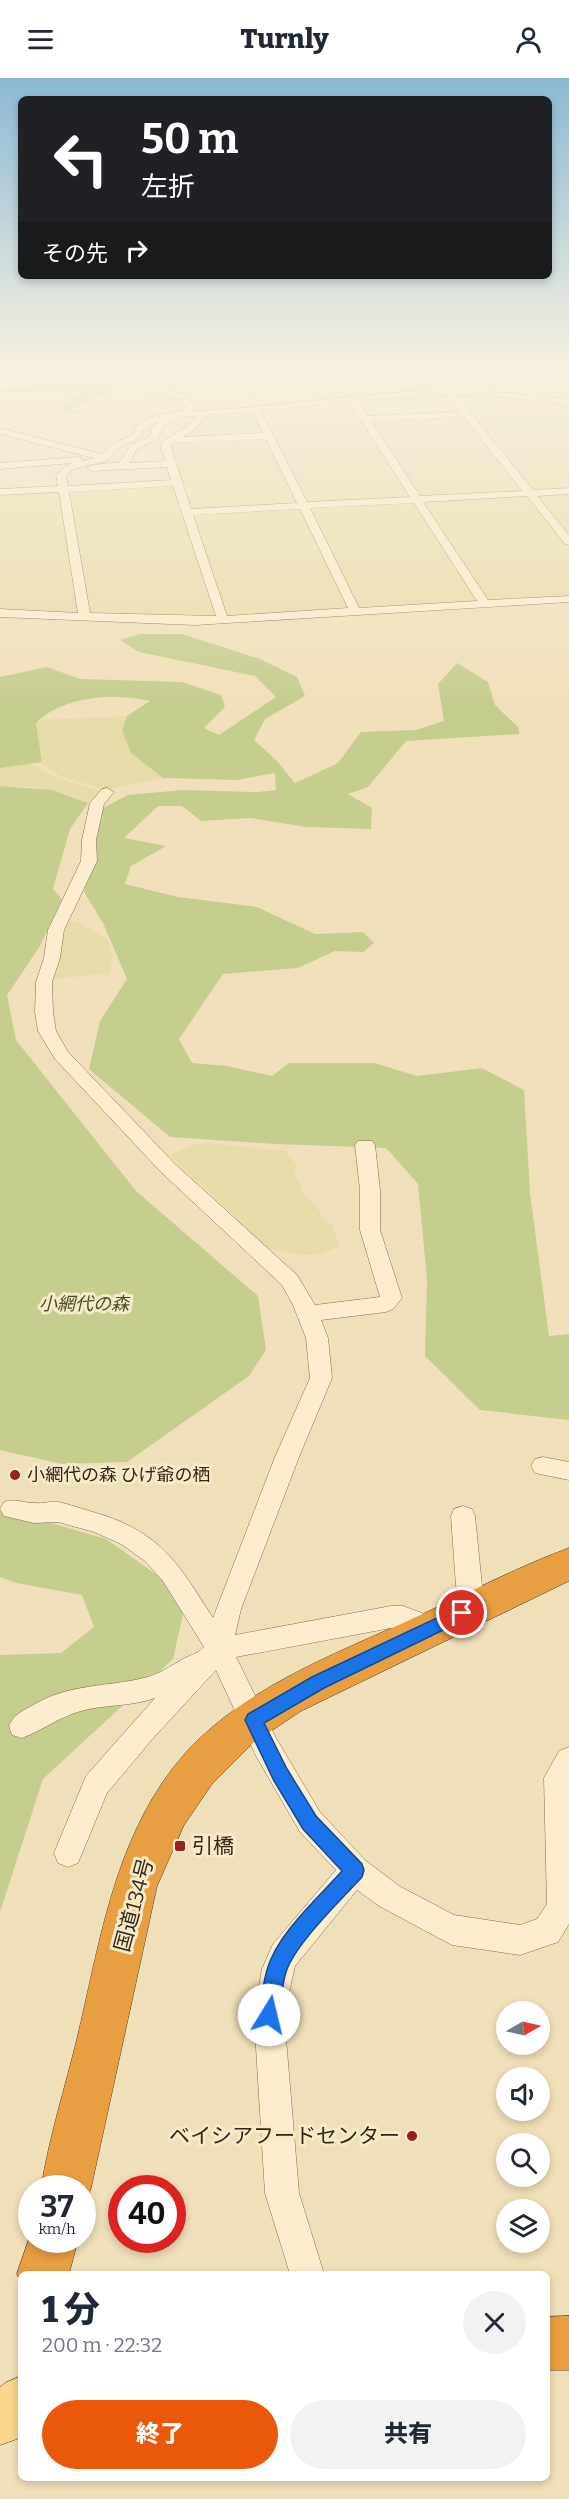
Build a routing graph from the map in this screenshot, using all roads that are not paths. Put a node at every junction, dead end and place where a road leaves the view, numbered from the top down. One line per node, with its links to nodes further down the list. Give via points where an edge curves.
1 (63, 479): 8 (street)
2 (74, 479): 8 (street)
3 (176, 479): 7 (street)
4 (290, 479): 13 (street)
5 (404, 479): 12 (street)
6 (519, 479): 11 (street)
7 (177, 483): 8 (street); 14 (street)
8 (67, 489): 10 (street); 20 (street)
9 (569, 491): 11 (street)
10 (0, 492)
11 (530, 493): 12 (street); 15 (street)
12 (417, 499): 13 (street); 17 (street)
13 (303, 506): 14 (street); 19 (street)
14 (187, 512): 21 (street)
15 (569, 542)
16 (569, 599): 17 (street)
17 (485, 605): 19 (street)
18 (0, 613): 20 (street)
19 (356, 613): 21 (street)
20 (85, 618): 21 (street)
21 (223, 620)
22 (107, 792): 24 (street, via 97,803 89,861 56,930 44,982 48,1031 61,1055 168,1168 280,1269)
23 (365, 1145): 24 (street, via 370,1230 391,1298 386,1304)
24 (308, 1314): 32 (street, via 317,1338 321,1378 286,1457)
25 (544, 1466): 26 (street)
26 (569, 1471)
27 (12, 1509): 32 (street, via 58,1512 100,1524 130,1537 154,1554 172,1574)
28 (463, 1516): 30 (street, via 469,1586)
29 (569, 1563): 30 (highway, 国道134号)
30 (477, 1605): 31 (highway, 国道134号)
31 (431, 1628): 32 (street, via 403,1617 391,1617); 33 (highway, 国道134号, via 318,1683)
32 (215, 1653): 33 (street); 34 (street, via 178,1677 145,1690 84,1698 53,1707); 36 (street, via 96,1785)
33 (254, 1720): 37 (street, via 310,1822); 38 (highway, 国道134号, via 227,1739 196,1771 152,1843 135,1887)
34 (22, 1726)
35 (569, 1760): 37 (street, via 558,1778 562,1908 547,1931 520,1940 452,1930 389,1896)
36 (68, 1853)
37 (355, 1870): 41 (street, via 284,1955 277,1970 269,2015 282,2193)
38 (69, 2175)
39 (49, 2253): 40 (highway)
40 (44, 2271)
41 (306, 2271)
42 (550, 2343): 43 (highway)
43 (569, 2343)
44 (18, 2401): 45 (main road)
45 (0, 2422)

